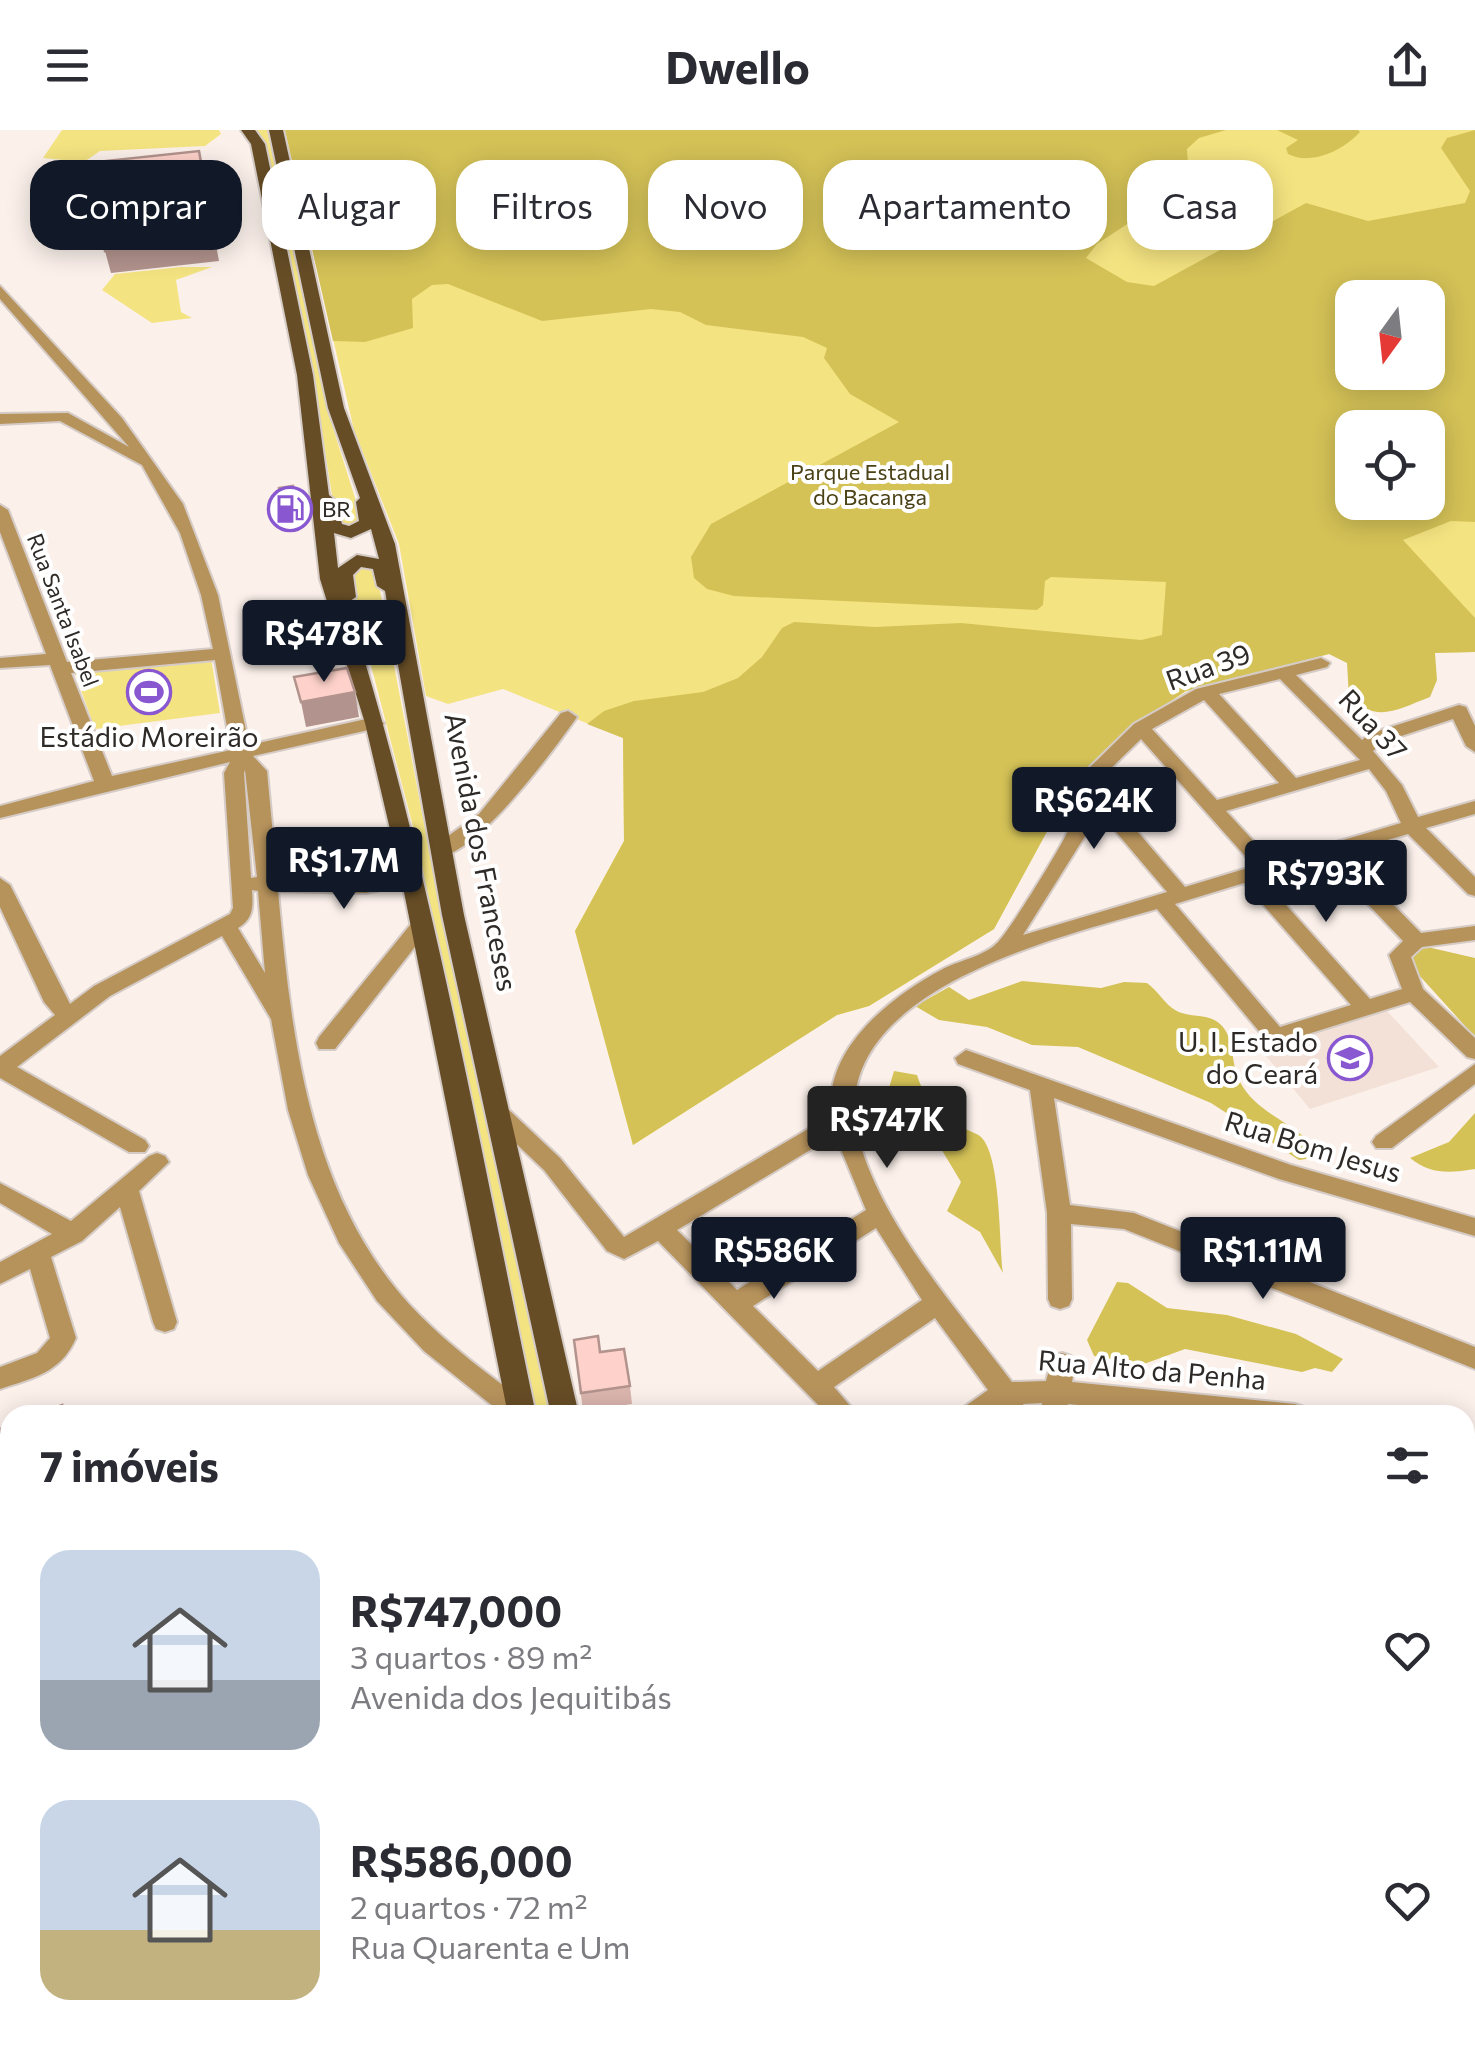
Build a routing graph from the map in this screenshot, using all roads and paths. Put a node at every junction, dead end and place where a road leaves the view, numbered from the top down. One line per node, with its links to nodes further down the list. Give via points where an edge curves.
1 (248, 130): 7 (main road, via 258,144)
2 (276, 130): 6 (main road, Avenida dos Franceses)
3 (0, 290): 5 (street)
4 (0, 418): 5 (street, via 63,416)
5 (148, 464): 11 (street, via 189,537)
6 (354, 468): 7 (main road, via 370,518 360,530 334,527); 10 (main road, Avenida dos Franceses, via 386,544)
7 (320, 481): 9 (main road, via 330,579)
8 (0, 510): 14 (street, Rua Santa Isabel)
9 (353, 646): 10 (main road, via 343,574 363,560 382,567); 18 (main road)
10 (403, 646): 31 (main road, Avenida dos Franceses)
11 (222, 654): 14 (street); 21 (street)
12 (0, 662): 14 (street)
13 (1321, 663): 15 (street, Rua 39)
14 (60, 664): 23 (street, Rua Santa Isabel)
15 (1282, 671): 16 (street, Rua 39); 22 (street, Rua 37)
16 (1207, 692): 19 (street, Rua 39); 25 (street)
17 (568, 717): 31 (street, via 486,820)
18 (375, 723): 21 (street); 33 (main road)
19 (1141, 728): 24 (street, Rua 39); 26 (street)
20 (1475, 746): 22 (street, via 1458,710 1376,738)
21 (242, 756): 23 (street); 34 (street, via 257,772); 35 (street, via 234,773)
22 (1368, 756): 25 (street); 29 (street, Rua 37)
23 (105, 784): 28 (street)
24 (1087, 785): 38 (street); 43 (street, via 1076,833)
25 (1292, 785): 26 (street)
26 (1212, 808): 32 (street)
27 (1475, 808): 29 (street)
28 (0, 812)
29 (1412, 826): 30 (street); 37 (street, Rua 37)
30 (1329, 851): 32 (street); 41 (street)
31 (441, 852): 56 (main road, Avenida dos Franceses)
32 (1258, 872): 38 (street); 47 (street)
33 (412, 877): 34 (street, via 347,887); 39 (main road)
34 (270, 882): 35 (street); 49 (street)
35 (241, 885): 40 (street, via 242,914)
36 (0, 886): 48 (street)
37 (1475, 888)
38 (1171, 898): 43 (street); 47 (street, via 1270,1033 1285,1037)
39 (422, 924): 44 (main road); 45 (street)
40 (227, 928): 48 (street); 49 (street)
41 (1416, 941): 42 (street); 46 (street, via 1400,955)
42 (1469, 941)
43 (1005, 947): 57 (street, via 924,989 878,1028 846,1079)
44 (428, 952): 45 (street); 83 (main road)
45 (384, 972): 50 (street)
46 (1414, 992): 47 (street); 51 (street)
47 (1366, 1008)
48 (66, 1015): 53 (street)
49 (282, 1020): 82 (street, via 301,1122 341,1224 385,1293 420,1332)
50 (327, 1044)
51 (1475, 1051)
52 (966, 1058): 55 (street, Rua Bom Jesus)
53 (0, 1068): 59 (street)
54 (1475, 1072): 58 (street)
55 (1041, 1088): 65 (street); 67 (street, Rua Bom Jesus)
56 (501, 1116): 61 (street); 62 (main road, Avenida dos Franceses)
57 (843, 1120): 66 (street, via 855,1164); 68 (street)
58 (1384, 1142)
59 (137, 1146)
60 (157, 1162): 63 (street)
61 (552, 1164): 62 (street, via 534,1156); 68 (street, via 620,1248 633,1248)
62 (511, 1168): 84 (main road, Avenida dos Franceses)
63 (127, 1189): 69 (street); 75 (street)
64 (0, 1192): 69 (street)
65 (1059, 1212): 72 (street); 76 (street, via 1126,1220)
66 (881, 1213): 73 (street); 74 (street)
67 (1475, 1227)
68 (662, 1230): 74 (street)
69 (74, 1234): 70 (street)
70 (38, 1253): 71 (street); 78 (street, via 63,1338 60,1348 44,1363)
71 (0, 1274)
72 (1060, 1299)
73 (939, 1302): 79 (street); 81 (street)
74 (737, 1303): 79 (street)
75 (165, 1322)
76 (1475, 1358)
77 (1062, 1364): 80 (street)
78 (0, 1378)
79 (817, 1385): 85 (street)
80 (1056, 1403): 81 (street, Rua Alto da Penha); 86 (street, Rua Alto da Penha)
81 (1010, 1404)
82 (510, 1405)
83 (520, 1405)
84 (563, 1405)
85 (836, 1405)
86 (1096, 1405)

